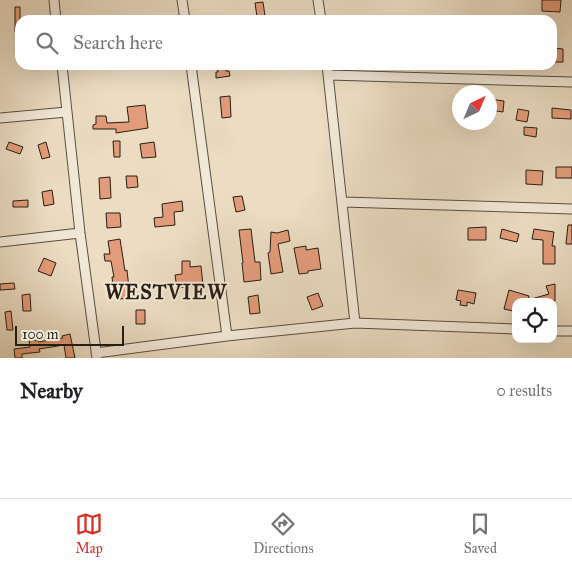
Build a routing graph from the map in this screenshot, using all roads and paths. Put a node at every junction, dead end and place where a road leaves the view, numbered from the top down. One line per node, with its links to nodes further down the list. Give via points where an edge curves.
1 (54, 0): 4 (street)
2 (182, 0): 5 (street)
3 (318, 0): 6 (street)
4 (56, 15)
5 (184, 15)
6 (320, 15)
7 (63, 70): 11 (street)
8 (192, 70): 21 (street)
9 (328, 70): 10 (street); 13 (street)
10 (572, 82)
11 (67, 112): 12 (street); 15 (street)
12 (0, 118)
13 (343, 202): 14 (street); 17 (street)
14 (572, 209)
15 (80, 233): 16 (street); 22 (street)
16 (0, 242)
17 (354, 323): 18 (street); 21 (street)
18 (512, 329)
19 (557, 331): 20 (street)
20 (572, 332)
21 (227, 336): 22 (street)
22 (96, 356)

